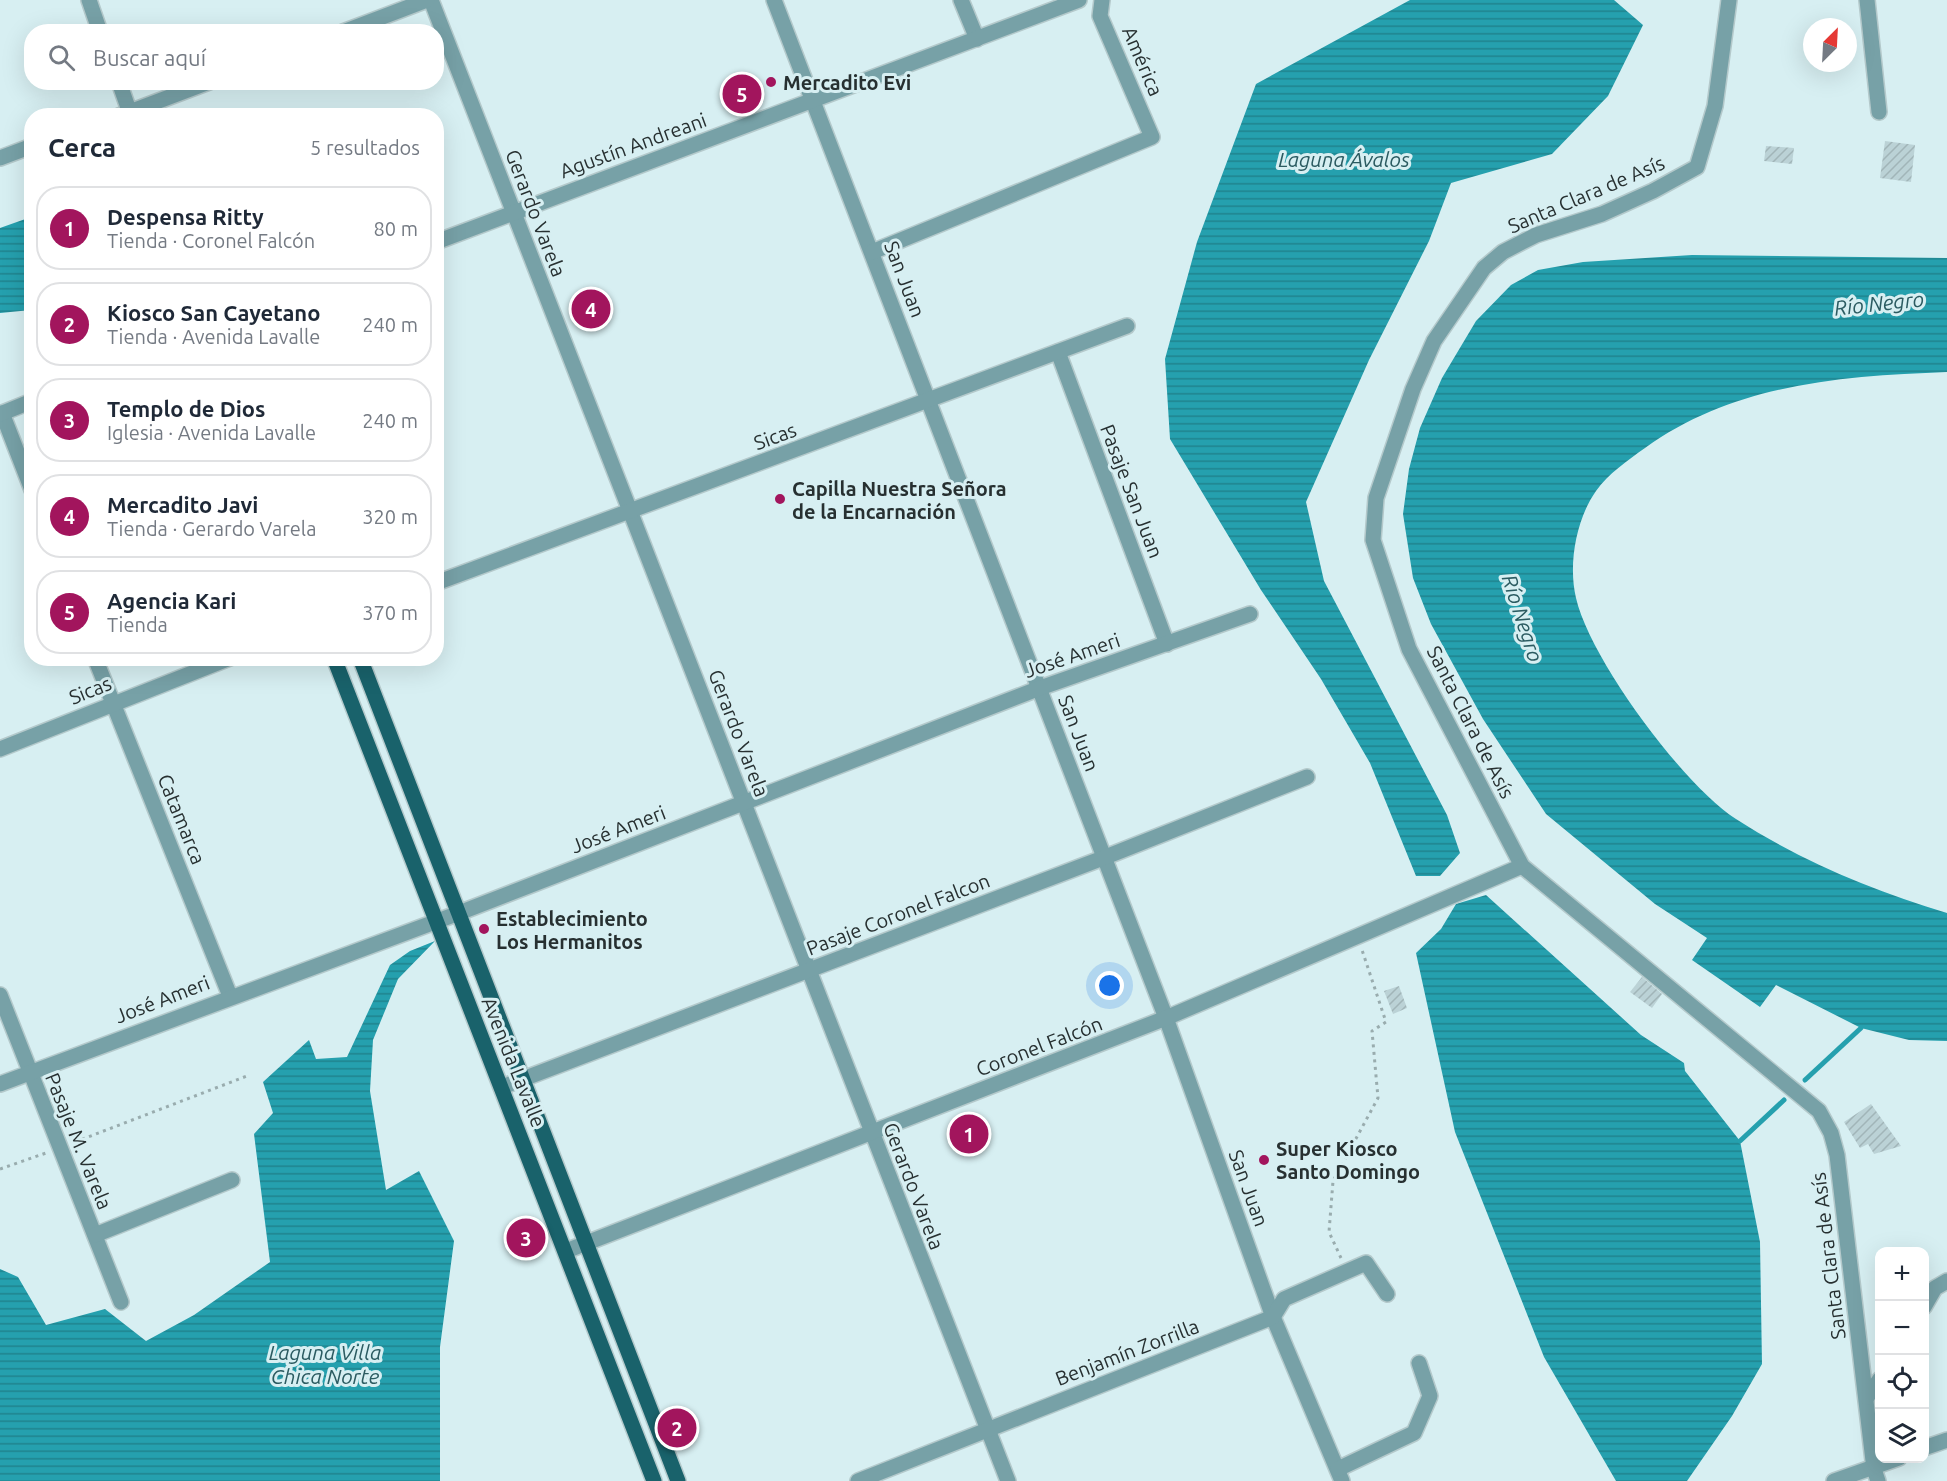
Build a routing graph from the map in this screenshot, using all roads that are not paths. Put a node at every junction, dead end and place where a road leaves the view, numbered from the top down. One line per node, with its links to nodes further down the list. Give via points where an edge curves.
1 (89, 0): 9 (street)
2 (429, 0): 10 (street); 11 (street, Gerardo Varela)
3 (774, 0): 16 (street, San Juan)
4 (961, 0): 13 (street)
5 (1079, 0): 13 (street, Agustín Andreani)
6 (1102, 0): 24 (street, América, via 1100,16 1152,136)
7 (1729, 0): 45 (street, Santa Clara de Asís, via 1714,106 1697,167 1602,214 1536,235 1503,252 1484,268 1434,341 1409,399 1376,498 1373,540 1409,649)
8 (1867, 0): 19 (street)
9 (97, 24)
10 (365, 24)
11 (439, 24)
12 (444, 38): 22 (street, Gerardo Varela)
13 (977, 39): 16 (street, Agustín Andreani)
14 (121, 90): 17 (street)
15 (188, 90): 18 (street)
16 (814, 101): 22 (street, Agustín Andreani); 24 (street, San Juan)
17 (126, 108)
18 (142, 108)
19 (1879, 112)
20 (24, 149): 21 (street)
21 (0, 158)
22 (513, 211): 23 (street, Agustín Andreani); 31 (street, Gerardo Varela)
23 (444, 239)
24 (872, 252): 27 (street, San Juan)
25 (1127, 326): 26 (street, Sicas)
26 (1058, 352): 27 (street, Sicas); 34 (street, Pasaje San Juan)
27 (930, 401): 31 (street, Sicas); 39 (street, San Juan)
28 (24, 404): 29 (street)
29 (1, 413): 30 (street)
30 (24, 470)
31 (631, 512): 32 (street, Sicas); 43 (street, Gerardo Varela)
32 (444, 580)
33 (1250, 614): 34 (street, José Ameri)
34 (1167, 644): 39 (street, José Ameri)
35 (98, 666): 40 (street, Catamarca)
36 (209, 666): 40 (street, Sicas)
37 (337, 666): 47 (main road, Avenida Lavalle)
38 (363, 666): 46 (main road, Avenida Lavalle)
39 (1040, 688): 43 (street, José Ameri); 44 (street, San Juan)
40 (112, 704): 41 (street, Sicas); 50 (street, Catamarca)
41 (0, 749)
42 (1308, 777): 44 (street, Pasaje Coronel Falcon)
43 (744, 803): 46 (street, José Ameri); 48 (street, Gerardo Varela)
44 (1103, 858): 48 (street, Pasaje Coronel Falcon); 51 (street, San Juan)
45 (1522, 866): 51 (street, Coronel Falcón); 68 (street, Santa Clara de Asís, via 1819,1111 1837,1155)
46 (459, 913): 47 (street, José Ameri); 53 (main road, Avenida Lavalle)
47 (435, 921): 50 (street, José Ameri); 55 (main road, Avenida Lavalle)
48 (807, 971): 53 (street, Pasaje Coronel Falcon); 56 (street, Gerardo Varela)
49 (0, 995): 52 (street, Pasaje M. Varela)
50 (230, 996): 52 (street, José Ameri)
51 (1166, 1018): 56 (street, Coronel Falcón); 65 (street, San Juan)
52 (29, 1073): 54 (street, José Ameri); 58 (street, Pasaje M. Varela)
53 (522, 1080): 55 (street, Pasaje Coronel Falcon); 59 (main road, Avenida Lavalle)
54 (0, 1084)
55 (502, 1086): 60 (main road, Avenida Lavalle)
56 (871, 1134): 59 (street, Coronel Falcón); 69 (street, Gerardo Varela)
57 (232, 1180): 58 (street)
58 (95, 1235): 64 (street, Pasaje M. Varela)
59 (588, 1243): 60 (street, Coronel Falcón); 76 (main road, Avenida Lavalle)
60 (566, 1251): 75 (main road, Avenida Lavalle)
61 (1947, 1281): 63 (street, via 1935,1288)
62 (1387, 1294): 65 (street, Benjamín Zorrilla, via 1366,1263 1284,1299)
63 (1927, 1301)
64 (120, 1302)
65 (1274, 1317): 69 (street, Benjamín Zorrilla); 73 (street, San Juan)
66 (1419, 1362): 73 (street, via 1430,1396 1414,1433)
67 (1875, 1386): 68 (street)
68 (1867, 1397): 74 (street, Santa Clara de Asís)
69 (987, 1429): 77 (street, Benjamín Zorrilla); 78 (street, Gerardo Varela)
70 (1947, 1440): 71 (street)
71 (1929, 1446)
72 (1892, 1463): 74 (street)
73 (1340, 1475)
74 (1876, 1475): 79 (street)
75 (654, 1481)
76 (678, 1481)
77 (858, 1481)
78 (1008, 1481)
79 (1834, 1481)

